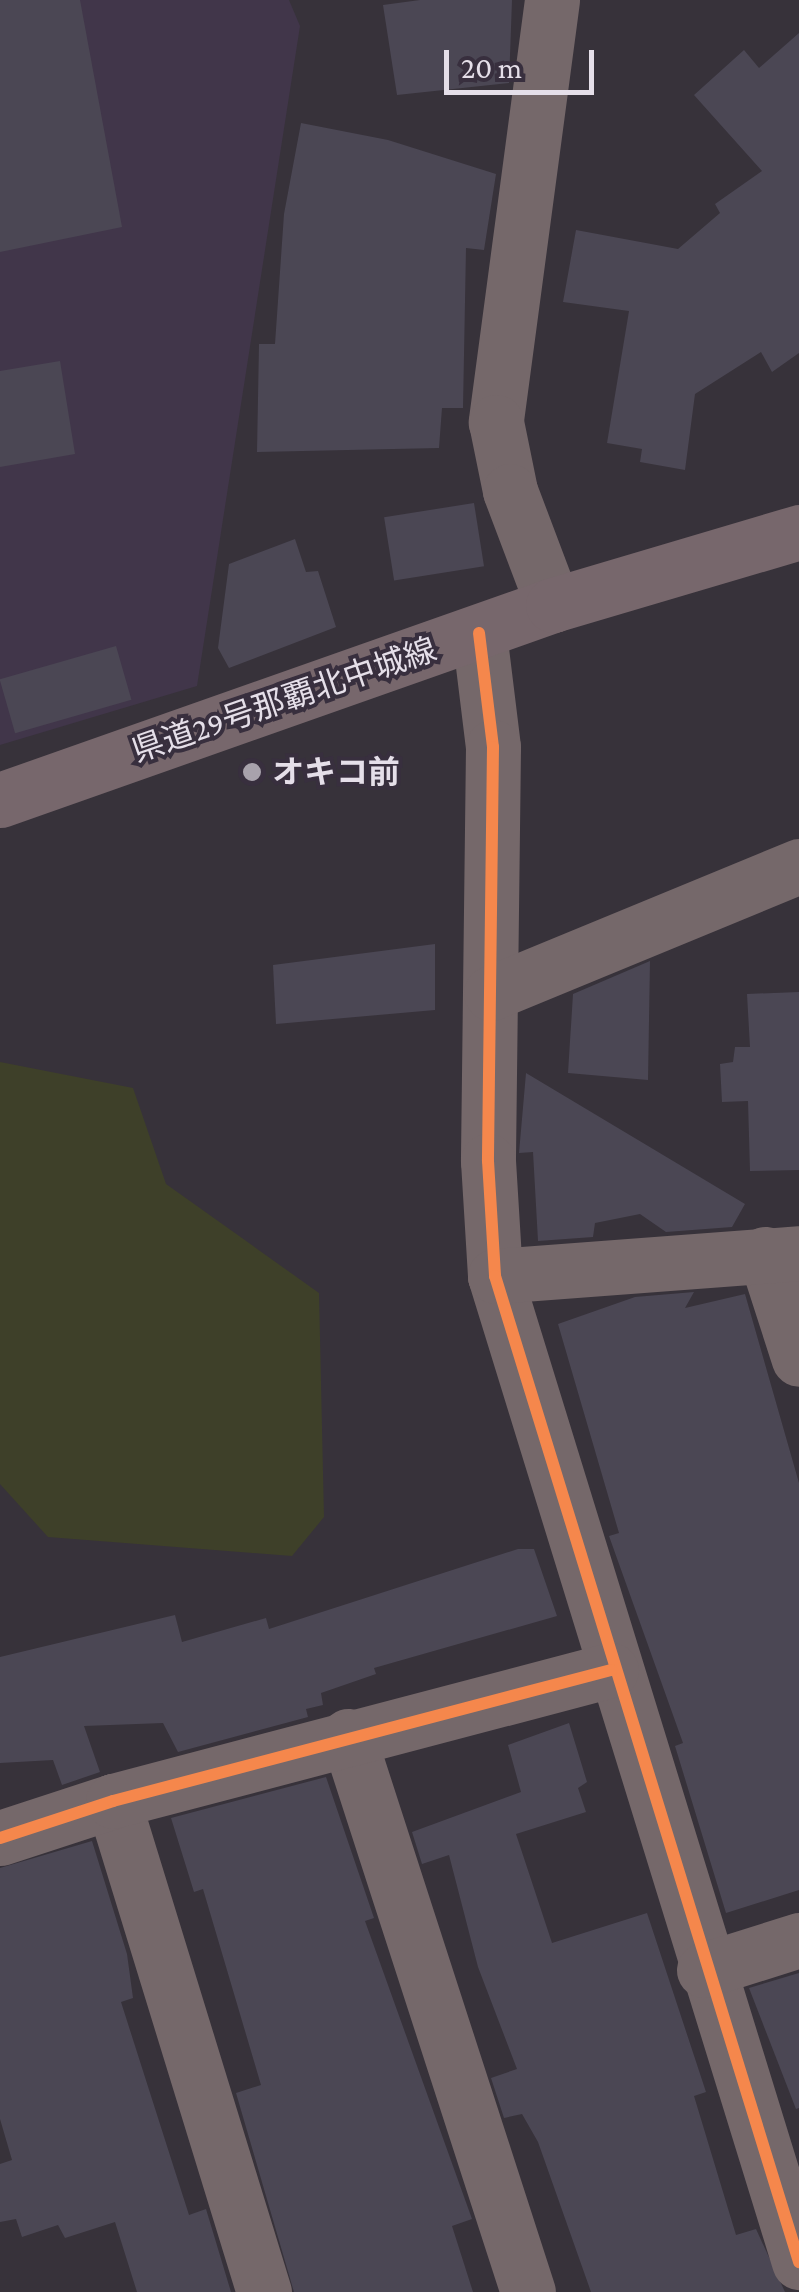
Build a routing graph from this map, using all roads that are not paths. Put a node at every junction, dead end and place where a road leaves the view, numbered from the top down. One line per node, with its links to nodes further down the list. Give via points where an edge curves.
1 (552, 0): 3 (street, via 496,422 510,491)
2 (799, 532): 3 (main road, 県道29号那覇北中城線)
3 (553, 605): 4 (main road, 県道29号那覇北中城線)
4 (479, 633): 5 (main road, 県道29号那覇北中城線); 7 (street, via 493,746)
5 (0, 800)
6 (799, 866): 7 (street)
7 (491, 992): 9 (street)
8 (782, 1254): 9 (street); 10 (street)
9 (495, 1276): 11 (street)
10 (799, 1359)
11 (611, 1670): 12 (street); 16 (street)
12 (348, 1736): 13 (street); 19 (street)
13 (113, 1800): 14 (street); 18 (street)
14 (0, 1838)
15 (799, 1940): 16 (street)
16 (704, 1970): 17 (street)
17 (799, 2262)
18 (264, 2292)
19 (528, 2292)

